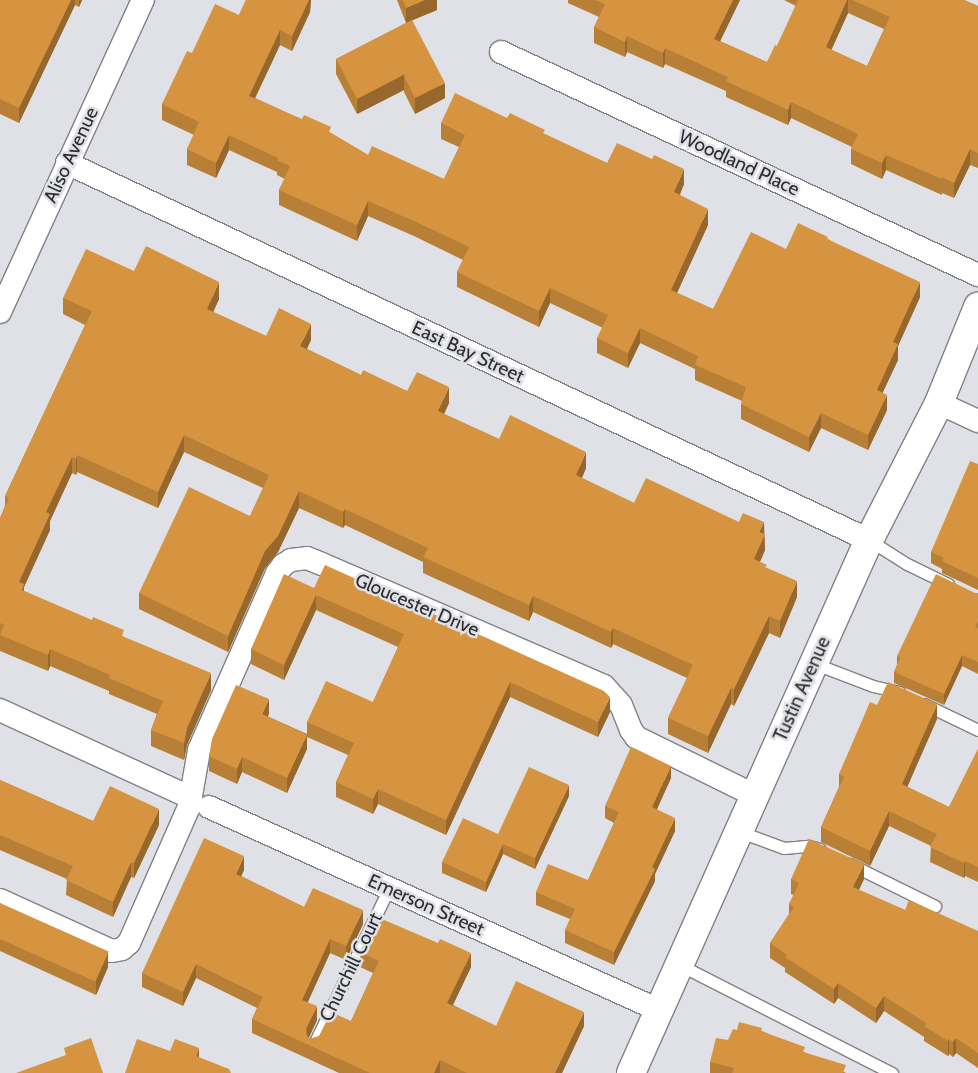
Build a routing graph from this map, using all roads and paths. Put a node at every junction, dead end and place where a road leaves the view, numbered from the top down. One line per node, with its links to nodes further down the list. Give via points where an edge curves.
1 (143, 0): 3 (street, Aliso Avenue)
2 (501, 52): 4 (street, Woodland Place)
3 (67, 163): 6 (street, Aliso Avenue); 9 (street, East Bay Street)
4 (978, 275)
5 (978, 309): 7 (street, Tustin Avenue)
6 (0, 312)
7 (939, 403): 8 (street); 9 (street, Tustin Avenue)
8 (978, 421)
9 (869, 540): 10 (lane, via 907,564); 11 (street, Tustin Avenue)
10 (960, 589)
11 (813, 663): 13 (lane, via 911,698); 14 (street, Tustin Avenue)
12 (0, 710): 15 (street, Emerson Street)
13 (978, 730)
14 (754, 795): 15 (street, Gloucester Drive, via 636,737 621,705 604,686 307,558 291,560 277,573 199,750); 16 (street, Tustin Avenue)
15 (200, 802): 17 (street, Emerson Street); 18 (street, via 184,820 129,943 122,949 112,950)
16 (738, 831): 19 (lane, via 784,848 809,846); 20 (street, Tustin Avenue)
17 (389, 888): 21 (street, Emerson Street); 22 (lane, Churchill Court)
18 (0, 900)
19 (935, 906)
20 (680, 965): 21 (street, Tustin Avenue); 24 (lane)
21 (660, 1011): 23 (street, Tustin Avenue)
22 (313, 1046)
23 (631, 1073)
24 (892, 1073)

